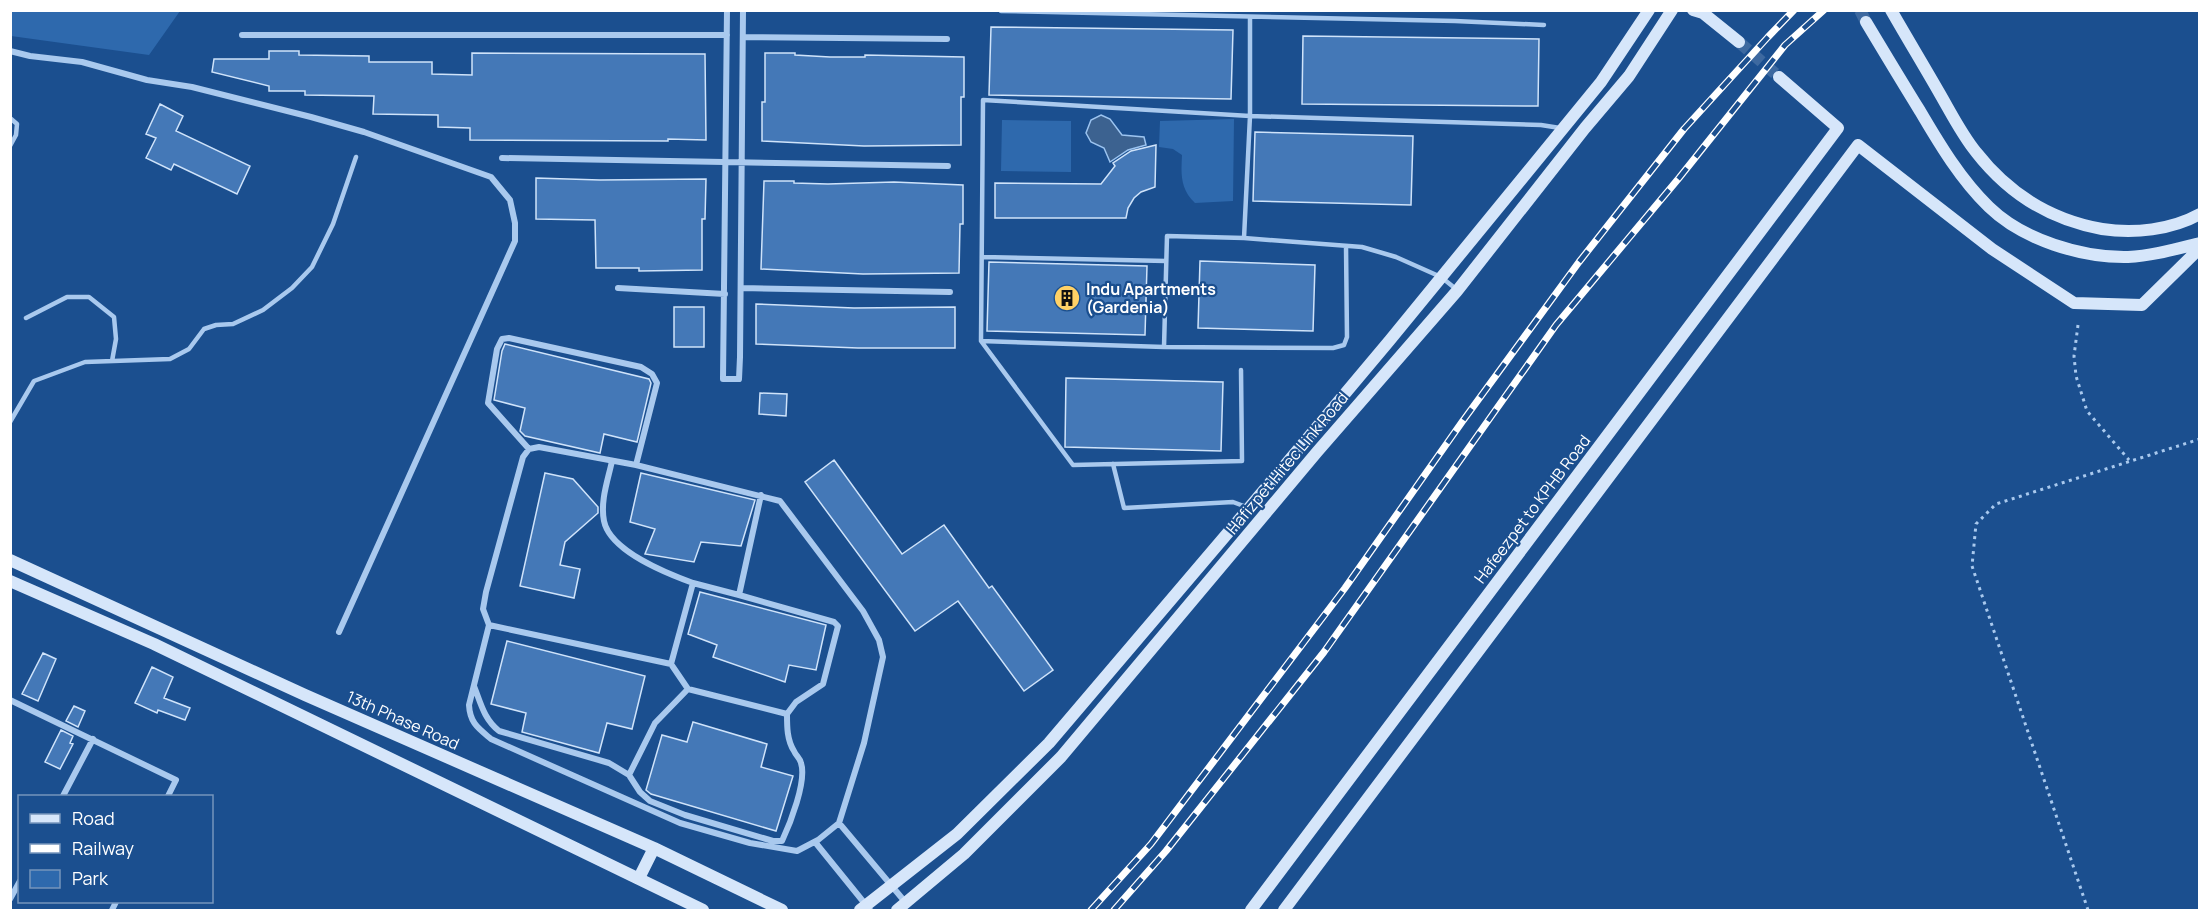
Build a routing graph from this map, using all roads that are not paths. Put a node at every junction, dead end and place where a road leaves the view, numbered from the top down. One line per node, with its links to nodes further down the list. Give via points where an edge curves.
1 (727, 10): 13 (street)
2 (743, 10): 14 (street)
3 (1649, 10): 21 (main road, via 1601,82)
4 (1689, 10): 8 (main road)
5 (1694, 10): 16 (main road)
6 (1891, 10): 28 (main road, via 1975,152 2028,202 2086,226 2120,232 2157,229)
7 (1001, 11): 9 (lane)
8 (1669, 15): 38 (main road, Hafizpet Hitec Link Road, via 1629,76)
9 (1250, 17): 11 (lane); 19 (lane)
10 (1866, 22): 30 (main road, via 1944,151 1984,201 2011,224 2039,240 2095,254 2127,257)
11 (1544, 25)
12 (242, 35): 13 (street)
13 (727, 35): 25 (street)
14 (743, 37): 15 (street); 26 (street)
15 (947, 39)
16 (1739, 42)
17 (10, 51): 58 (street, via 82,62 147,80 192,87 364,132 491,177 510,200 515,240)
18 (1779, 77): 79 (main road, Hafeezpet to KPHB Road, via 1838,128)
19 (1250, 116): 21 (lane, via 1541,124); 29 (lane); 33 (lane, via 983,100)
20 (10, 118): 22 (lane, via 17,124)
21 (1563, 128): 35 (main road)
22 (10, 146)
23 (356, 157): 44 (lane, via 333,224 312,267 292,288 263,310 233,324 204,329 189,349 170,359)
24 (502, 158): 25 (street)
25 (725, 163): 26 (street); 40 (street)
26 (743, 163): 27 (street); 37 (street)
27 (948, 166)
28 (2199, 214)
29 (1244, 238): 31 (lane); 34 (lane, via 1167,236)
30 (2199, 243)
31 (1346, 246): 35 (lane, via 1396,257); 43 (lane, via 1344,345)
32 (2199, 248): 80 (main road, via 2142,304 2074,303 1992,249 1858,145)
33 (982, 257): 34 (lane); 42 (lane)
34 (1166, 261): 43 (lane)
35 (1441, 277): 38 (lane); 52 (main road)
36 (618, 288): 40 (street)
37 (742, 288): 39 (street); 40 (street, via 739,379 723,379)
38 (1457, 291): 75 (main road, Hafizpet Hitec Link Road, via 1061,757 964,854)
39 (950, 292)
40 (725, 294)
41 (26, 318): 44 (lane, via 68,297 89,297 114,316 116,339)
42 (981, 341): 43 (lane); 49 (lane, via 1073,465)
43 (1164, 347)
44 (112, 361): 46 (lane, via 85,362 34,381)
45 (1241, 370): 49 (lane, via 1242,461)
46 (10, 422)
47 (529, 449): 48 (street, via 539,447); 50 (street, via 488,403 502,339 641,367 652,374 657,383); 57 (street, via 523,457 486,592 483,609)
48 (612, 461): 50 (street); 55 (street, via 603,508 604,523 611,536 656,569)
49 (1113, 464): 52 (lane, via 1124,508 1233,502)
50 (636, 465): 51 (street)
51 (761, 495): 56 (street); 68 (street, via 780,501 785,507 863,611 879,640 883,657 864,743)
52 (1249, 508): 73 (main road, via 1049,742 957,834)
53 (10, 560): 70 (main road, 13th Phase Road)
54 (10, 581): 71 (main road, via 154,644)
55 (693, 584): 56 (street); 59 (street)
56 (739, 595): 63 (street, via 838,626 823,684 796,702)
57 (489, 625): 59 (street); 60 (street)
58 (339, 632)
59 (671, 664): 61 (street)
60 (474, 686): 65 (street, via 484,715 499,731 609,763); 69 (street, via 470,716 491,739 680,823 777,849 797,851)
61 (688, 689): 63 (street); 65 (street, via 655,723)
62 (10, 700): 64 (street)
63 (787, 714): 65 (street, via 789,740 800,760 802,780 782,841 650,801)
64 (93, 739): 66 (street); 67 (street, via 176,780)
65 (629, 775)
66 (64, 795)
67 (168, 795)
68 (839, 823): 69 (street); 73 (street)
69 (816, 842): 76 (street)
70 (654, 848): 71 (main road); 78 (main road, 13th Phase Road)
71 (639, 878): 77 (main road)
72 (18, 885): 74 (street)
73 (892, 886): 75 (street); 76 (main road)
74 (10, 899)
75 (902, 907)
76 (865, 909)
77 (703, 910)
78 (782, 910)
79 (1251, 910)
80 (1284, 910)

